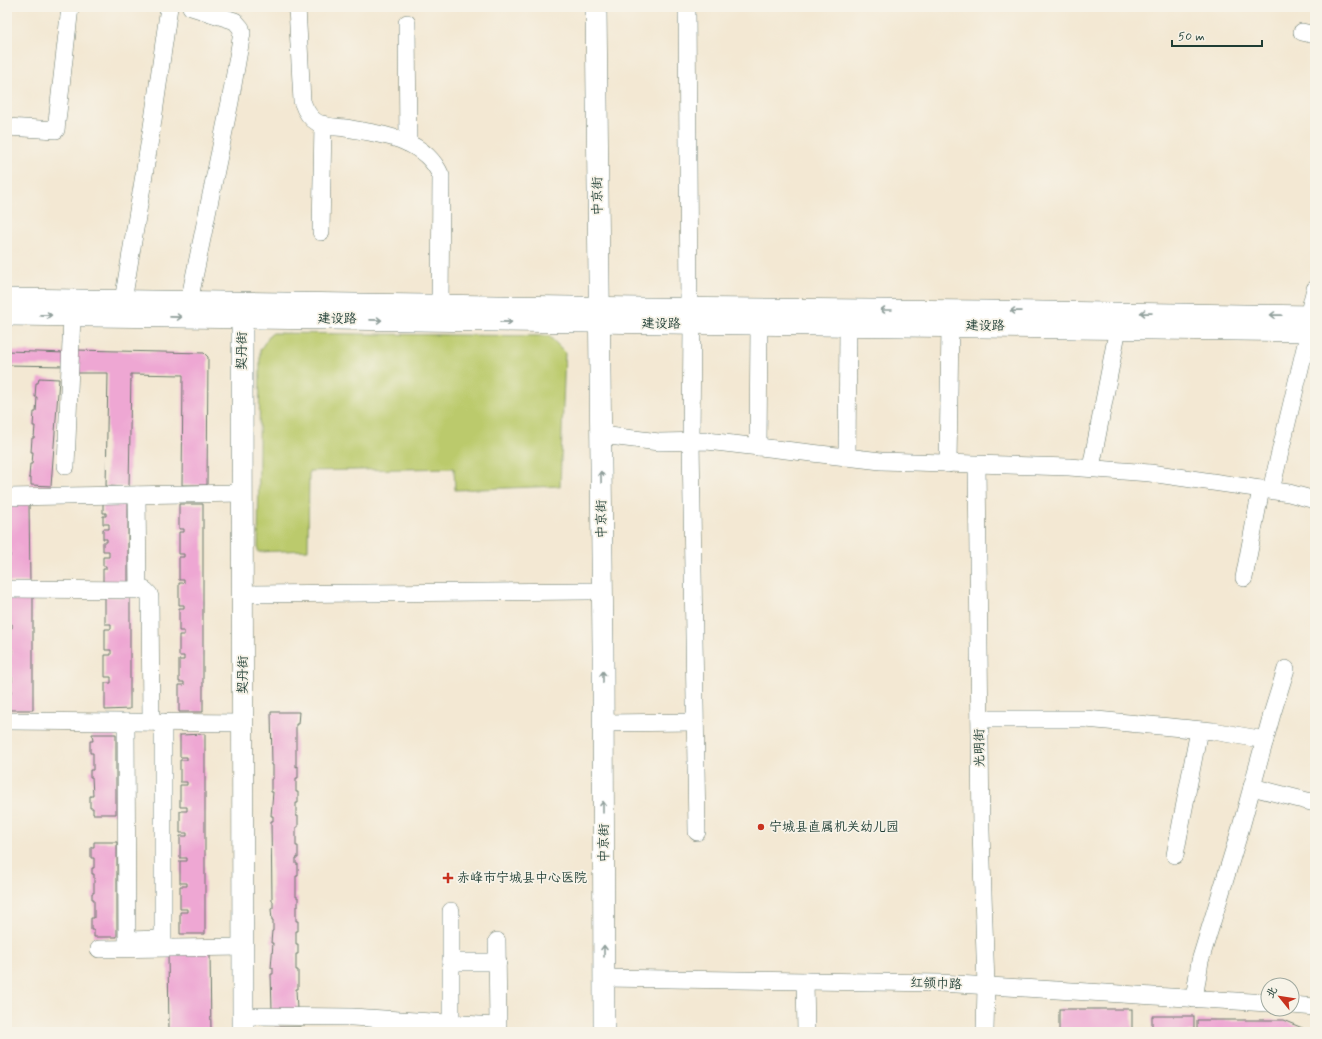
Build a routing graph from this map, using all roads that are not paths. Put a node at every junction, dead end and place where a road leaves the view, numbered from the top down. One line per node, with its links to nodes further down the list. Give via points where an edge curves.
1 (70, 7): 10 (street, via 56,130)
2 (169, 7): 15 (street)
3 (191, 7): 16 (street, via 235,21 242,33)
4 (297, 7): 9 (street, via 302,101 308,114 319,124)
5 (581, 7): 19 (main road, 中京街)
6 (596, 7): 19 (main road, 中京街)
7 (687, 7): 21 (street)
8 (407, 22): 11 (street)
9 (323, 124): 11 (street); 12 (street)
10 (7, 127)
11 (408, 143): 17 (street, via 421,150 436,166 441,176)
12 (321, 232)
13 (1315, 289): 23 (street)
14 (7, 300): 15 (main road, 建设路)
15 (123, 301): 16 (main road, 建设路)
16 (189, 302): 17 (main road, 建设路)
17 (440, 306): 19 (main road, 建设路)
18 (7, 315): 20 (main road, 建设路, one-way to 20)
19 (592, 315): 21 (main road, 建设路); 22 (main road, 建设路, one-way to 19); 28 (main road, 中京街); 44 (main road, 中京街)
20 (72, 316): 22 (main road, 建设路, one-way to 22); 34 (street)
21 (691, 316): 23 (main road, 建设路, one-way to 21, via 986,311); 24 (main road, 建设路); 29 (street)
22 (242, 318): 37 (main road, 契丹街)
23 (1312, 323): 27 (main road, 建设路); 36 (street)
24 (759, 324): 25 (main road, 建设路); 30 (street)
25 (848, 325): 26 (main road, 建设路); 31 (street)
26 (950, 326): 27 (main road, 建设路); 32 (street)
27 (1118, 328): 35 (street)
28 (601, 435): 29 (street, via 659,442); 53 (main road, 中京街, one-way to 28)
29 (691, 441): 30 (street); 51 (street)
30 (758, 447): 31 (street)
31 (847, 457): 32 (street)
32 (948, 464): 33 (street)
33 (977, 465): 35 (street); 47 (street, 光明街)
34 (66, 466)
35 (1091, 468): 36 (street, via 1150,473)
36 (1266, 490): 40 (street); 41 (street)
37 (243, 493): 38 (street); 45 (main road, 契丹街)
38 (137, 495): 39 (street); 43 (street)
39 (7, 497)
40 (1315, 500)
41 (1244, 578)
42 (7, 589): 43 (street)
43 (138, 589): 50 (street, via 145,590 150,597)
44 (588, 591): 45 (street); 75 (main road, 中京街)
45 (243, 594): 52 (main road, 契丹街)
46 (1286, 669): 55 (street)
47 (980, 719): 54 (street, via 1086,719); 68 (street, 光明街)
48 (7, 720): 49 (street)
49 (126, 722): 50 (street); 50 (street, via 127,940 163,939)
50 (157, 722): 52 (street)
51 (695, 722): 53 (street); 58 (street)
52 (243, 723): 62 (main road, 契丹街)
53 (603, 723): 66 (main road, 中京街, one-way to 53)
54 (1199, 730): 55 (street); 59 (street)
55 (1265, 740): 56 (street)
56 (1252, 787): 57 (street); 69 (street, via 1200,961)
57 (1315, 803)
58 (697, 832)
59 (1175, 855)
60 (451, 911): 64 (street)
61 (497, 941): 65 (street)
62 (243, 947): 63 (street); 73 (main road, 契丹街)
63 (99, 949)
64 (451, 962): 65 (street); 74 (street)
65 (498, 962): 74 (street, via 498,1025)
66 (604, 978): 67 (street, 红领巾路); 76 (main road, 中京街)
67 (805, 981): 68 (street, 红领巾路); 77 (street)
68 (986, 986): 69 (street, 红领巾路); 78 (street, 光明街)
69 (1194, 998): 70 (street, 红领巾路)
70 (1260, 1003)
71 (1300, 1006): 72 (street)
72 (1315, 1007)
73 (243, 1024): 74 (street, via 352,1017)
74 (451, 1024)
75 (590, 1032)
76 (604, 1032)
77 (806, 1032)
78 (985, 1032)

